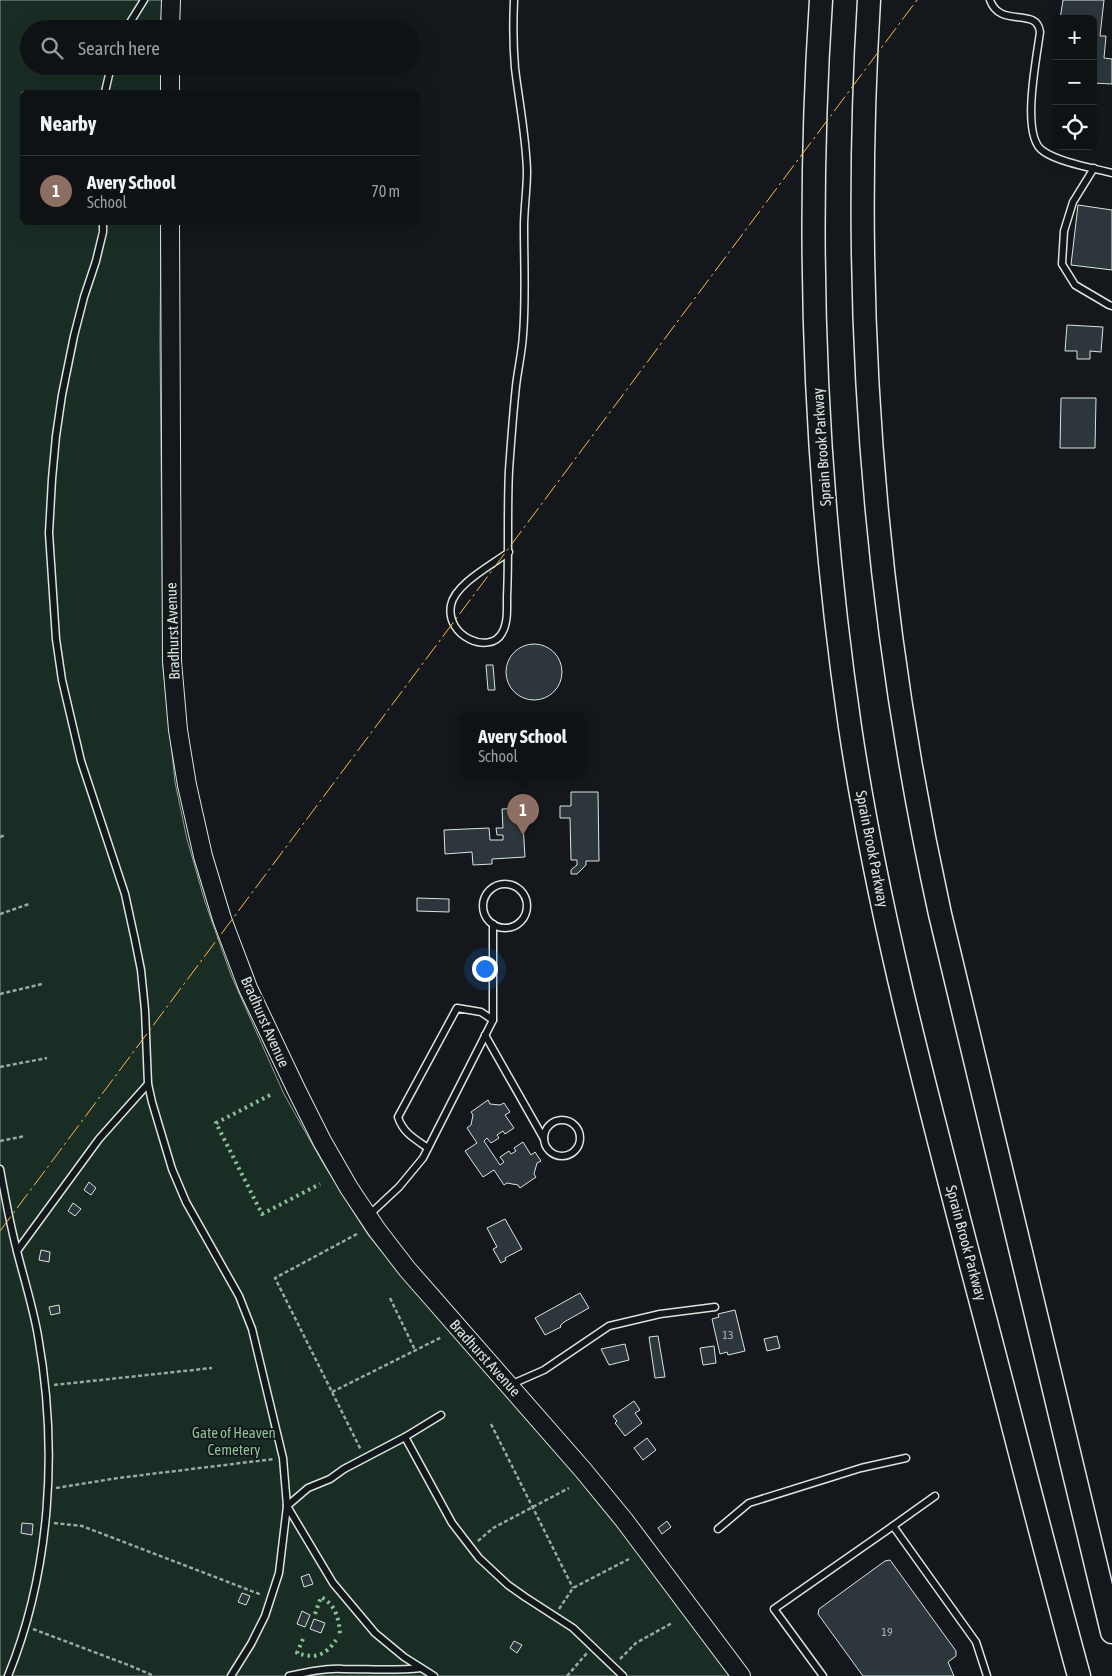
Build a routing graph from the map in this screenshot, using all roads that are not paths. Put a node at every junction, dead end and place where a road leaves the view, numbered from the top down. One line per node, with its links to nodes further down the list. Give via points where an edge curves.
1 (144, 0): 7 (lane)
2 (171, 0): 8 (main road)
3 (514, 0): 18 (lane, via 515,67 527,171 523,335 509,470)
4 (821, 0): 39 (highway, Sprain Brook Parkway, via 816,99 814,292 828,536 851,730 876,874 908,1018)
5 (869, 0): 37 (highway, via 862,189 867,383 878,528 899,693 940,914)
6 (990, 0): 13 (lane, via 1002,14 1034,20 1039,25 1030,114 1031,130 1038,148 1052,156)
7 (132, 20)
8 (170, 20)
9 (109, 75): 11 (lane)
10 (170, 75): 12 (main road)
11 (105, 90)
12 (170, 90)
13 (1094, 168): 14 (lane); 17 (lane, via 1074,202 1064,231 1062,264 1075,285)
14 (1112, 173)
15 (103, 225): 22 (lane, via 62,395 49,533 52,591 56,639 72,723 125,894 138,955 145,1010)
16 (170, 225): 26 (main road, Bradhurst Avenue, via 172,661 187,785 203,856 248,988 322,1140)
17 (1112, 306)
18 (509, 552): 18 (lane, via 507,619 502,633 494,640 466,639 456,630 449,615 452,600 463,586)
19 (493, 924): 19 (lane, via 483,906 487,893 498,884 519,888 527,901 526,916 508,928); 20 (lane)
20 (493, 1020): 21 (lane); 24 (lane, via 481,1012 457,1008 398,1117 407,1134)
21 (485, 1035): 23 (lane); 24 (lane)
22 (148, 1084): 27 (lane, via 99,1139); 34 (lane, via 172,1169 186,1202 239,1296 252,1328 283,1458)
23 (544, 1139): 23 (lane, via 548,1149 564,1156 578,1146 580,1135 574,1125 557,1121 548,1128)
24 (428, 1148): 26 (lane, via 399,1187)
25 (0, 1169): 27 (lane)
26 (368, 1216): 29 (main road, Bradhurst Avenue, via 413,1276)
27 (17, 1252): 40 (lane, via 38,1335 45,1386 47,1490 38,1572)
28 (715, 1307): 29 (lane, via 660,1314 609,1326 544,1370)
29 (509, 1386): 45 (main road, Bradhurst Avenue, via 624,1520)
30 (441, 1414): 31 (lane)
31 (405, 1438): 34 (lane, via 308,1488); 44 (lane, via 470,1549 508,1584 573,1628)
32 (906, 1458): 36 (lane, via 861,1468 750,1503)
33 (935, 1496): 35 (lane)
34 (287, 1506): 38 (lane, via 338,1588 375,1633); 41 (lane, via 279,1574 265,1616)
35 (893, 1526): 46 (lane, via 774,1609); 47 (lane, via 976,1642)
36 (718, 1529)
37 (1112, 1632)
38 (421, 1668): 42 (lane, via 400,1671 341,1668); 43 (lane)
39 (1076, 1670)
40 (8, 1676)
41 (230, 1676)
42 (289, 1676)
43 (434, 1676)
44 (623, 1676)
45 (741, 1676)
46 (824, 1676)
47 (987, 1676)

